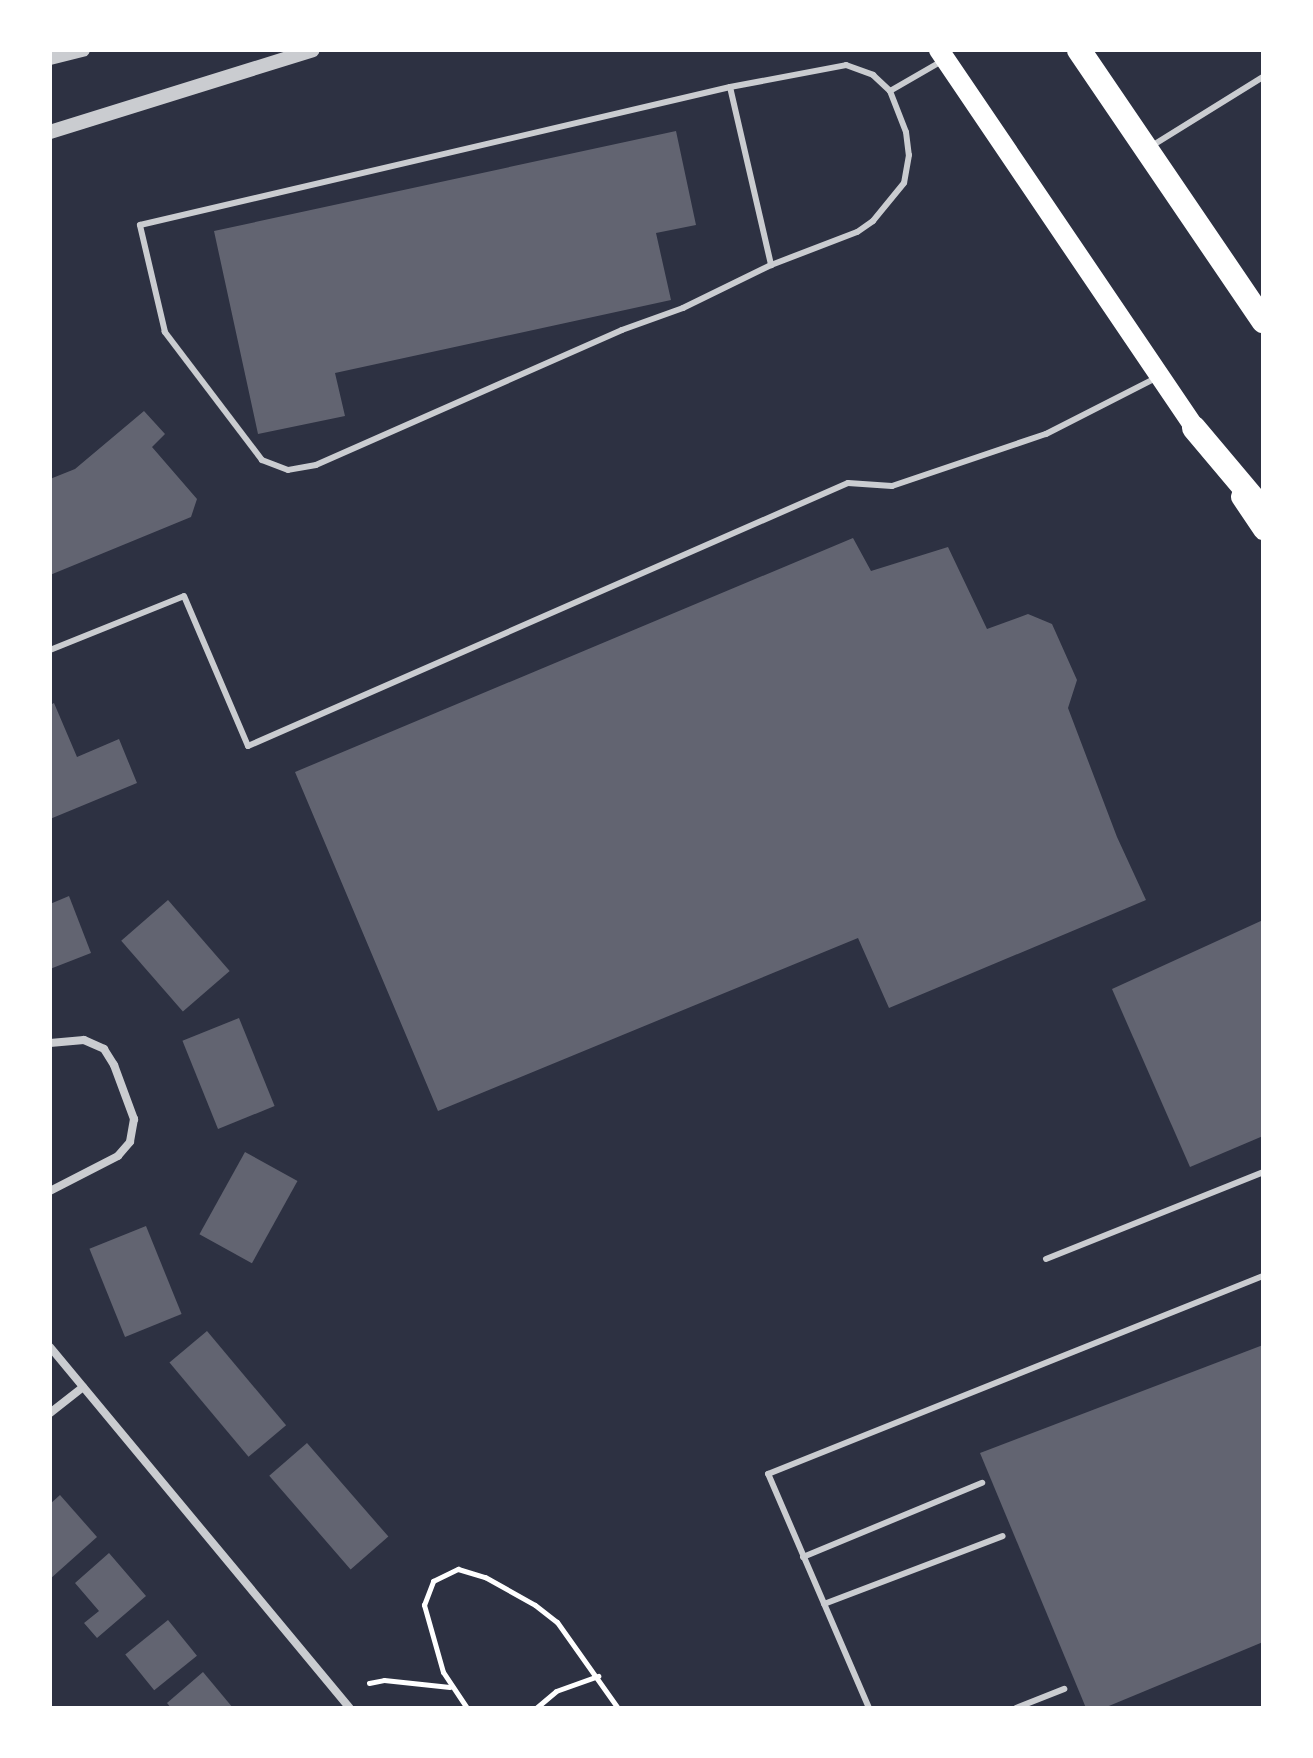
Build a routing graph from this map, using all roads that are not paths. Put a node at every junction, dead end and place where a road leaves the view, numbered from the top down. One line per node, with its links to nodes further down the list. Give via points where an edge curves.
1 (83, 50): 5 (street)
2 (313, 50): 9 (street)
3 (1079, 50): 10 (highway)
4 (942, 55): 8 (lane); 13 (main road)
5 (50, 58)
6 (1263, 77): 10 (lane)
7 (730, 87): 8 (lane, via 846,65 873,75); 11 (lane); 11 (lane, via 140,225 147,256 165,332 250,449 288,470 316,465)
8 (890, 91): 11 (lane, via 900,110 909,155 896,196 857,232)
9 (50, 132)
10 (1147, 149): 12 (highway)
11 (771, 265)
12 (1263, 321)
13 (1159, 376): 14 (main road); 17 (lane, via 1046,434 892,486 848,483 248,746 184,596)
14 (1194, 428): 15 (highway); 16 (main road)
15 (1263, 510)
16 (1263, 530)
17 (50, 650)
18 (50, 1043): 20 (street, via 84,1040 104,1049 134,1119 130,1142 118,1156)
19 (1263, 1172): 21 (lane)
20 (50, 1191)
21 (1046, 1259)
22 (1263, 1276): 28 (lane, via 768,1474)
23 (50, 1347): 24 (street)
24 (83, 1387): 25 (street); 31 (street)
25 (50, 1413)
26 (982, 1483): 28 (lane)
27 (1003, 1536): 29 (lane)
28 (803, 1557): 29 (lane)
29 (824, 1604): 32 (lane)
30 (1064, 1689): 33 (lane)
31 (350, 1708)
32 (869, 1708)
33 (1016, 1708)

